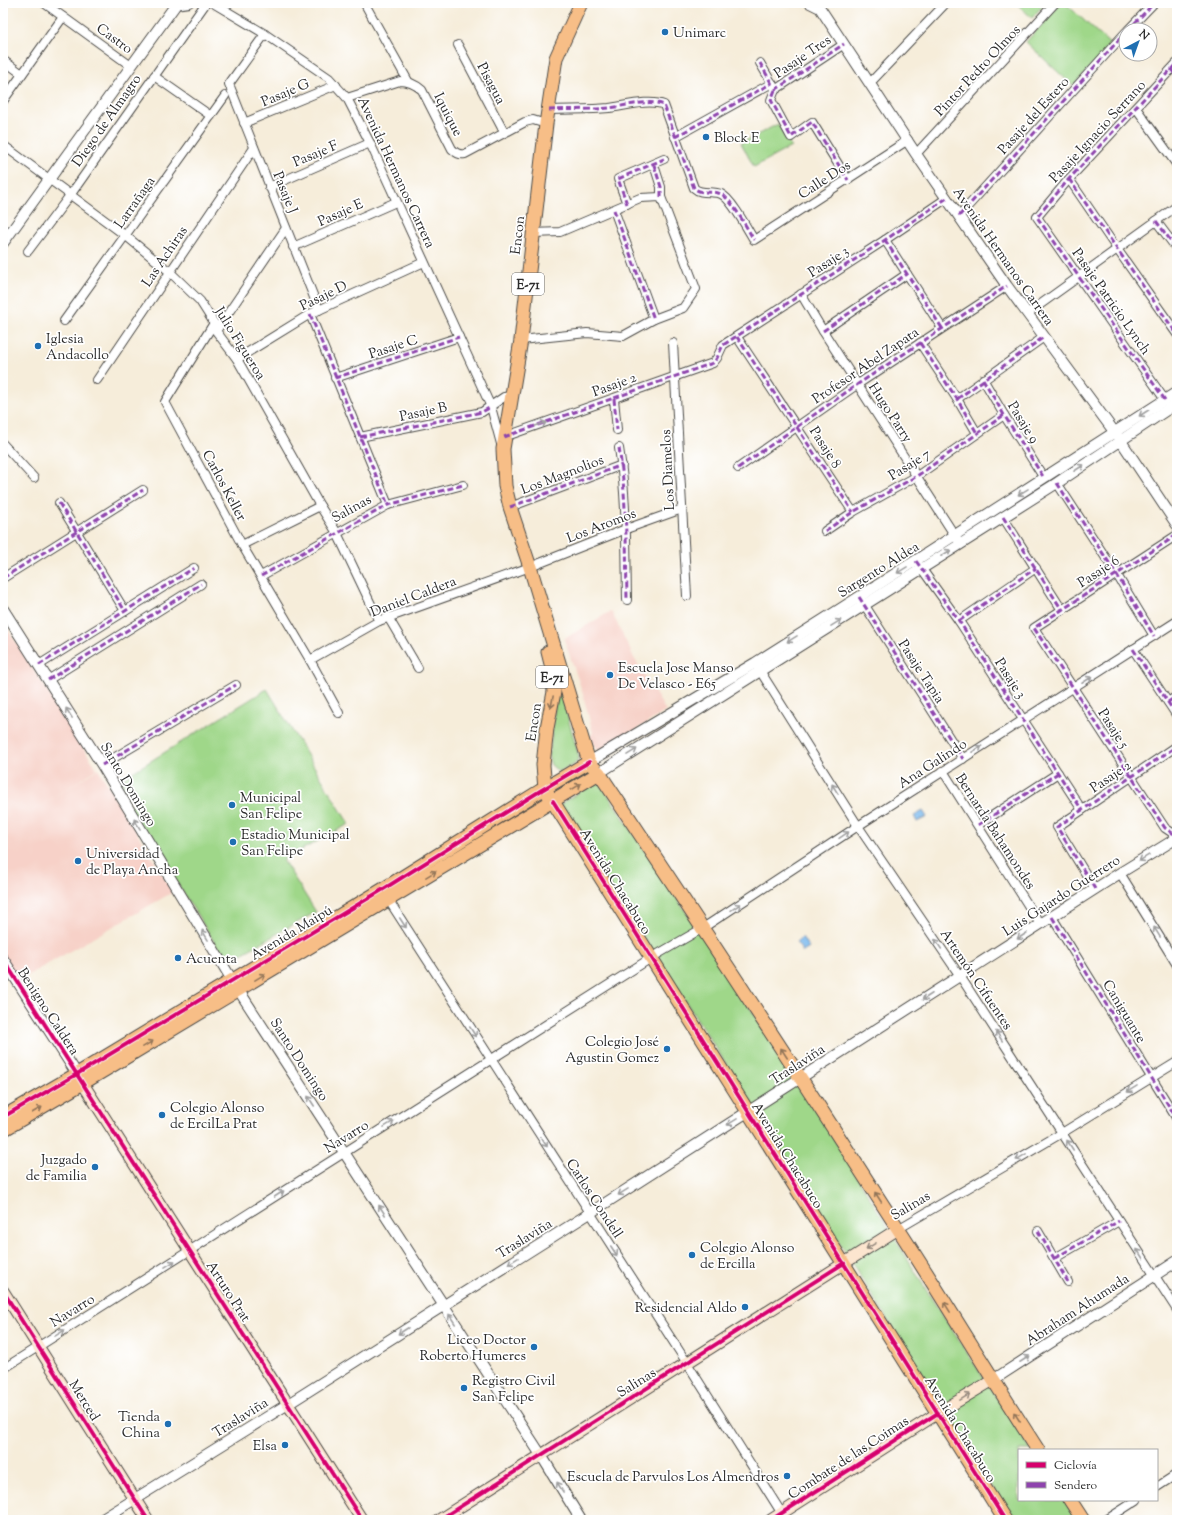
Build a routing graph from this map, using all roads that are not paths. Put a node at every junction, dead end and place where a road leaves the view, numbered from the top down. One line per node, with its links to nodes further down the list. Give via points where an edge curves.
1 (44, 3): 13 (street, Castro)
2 (189, 3): 10 (street)
3 (206, 3): 24 (street, Diego de Almagro)
4 (213, 3): 15 (street, Avenida Hermanos Carrera)
5 (581, 3): 34 (main road, Encon / E-71, via 556,58)
6 (810, 3): 11 (street, Avenida Hermanos Carrera)
7 (946, 3): 27 (street)
8 (1055, 3): 44 (street, Pintor Pedro Olmos)
9 (1154, 3): 14 (street)
10 (174, 4): 21 (street, Diego de Almagro)
11 (822, 5): 17 (street, Avenida Hermanos Carrera)
12 (366, 6): 26 (street)
13 (63, 17): 21 (street, Castro); 23 (street)
14 (1136, 22)
15 (264, 34): 28 (street, Avenida Hermanos Carrera); 36 (street, Pasaje J, via 229,84)
16 (1118, 41): 59 (street, Pasaje del Estero)
17 (844, 44): 27 (street, Avenida Hermanos Carrera); 29 (street, Pasaje Tres)
18 (458, 46): 38 (street, Pisagua)
19 (3, 60): 23 (street)
20 (760, 63): 29 (street)
21 (131, 66): 48 (street, Diego de Almagro)
22 (1174, 66): 25 (street); 33 (street, Pasaje Ignacio Serrano)
23 (22, 74): 32 (street)
24 (154, 76): 35 (street); 52 (street, Diego de Almagro)
25 (1177, 77)
26 (408, 81): 31 (street, via 390,83); 38 (street, Iquique, via 422,90 452,149 458,154 465,154)
27 (870, 84): 40 (street, Avenida Hermanos Carrera)
28 (336, 85): 31 (street, Avenida Hermanos Carrera); 36 (street, Pasaje G)
29 (773, 86): 39 (street, Pasaje Tres); 50 (street, via 770,100 791,137 812,122)
30 (225, 96): 35 (street, Larrañaga)
31 (347, 98): 41 (street, Avenida Hermanos Carrera)
32 (3, 101)
33 (1136, 108): 47 (street); 49 (street, Pasaje Ignacio Serrano)
34 (549, 110): 37 (main road, Encon / E-71); 39 (street, via 659,103 664,105)
35 (211, 116): 65 (street, Larrañaga)
36 (244, 123): 43 (street, Pasaje J)
37 (546, 124): 38 (street, Iquique, via 529,120); 63 (main road, Encon / E-71)
38 (504, 132)
39 (675, 137): 50 (street, Calle Dos, via 692,186 697,191 718,193 727,198 754,240)
40 (908, 140): 44 (street, Avenida Hermanos Carrera); 50 (street, Calle Dos)
41 (370, 143): 51 (street, Pasaje F); 55 (street, Avenida Hermanos Carrera)
42 (3, 145): 48 (street, Julio Figueroa)
43 (254, 148): 51 (street, Pasaje J); 72 (street, Las Achiras)
44 (916, 154): 54 (street, Avenida Hermanos Carrera)
45 (664, 160): 46 (street)
46 (654, 165): 53 (street, via 661,187); 56 (street, via 618,179)
47 (1177, 165)
48 (49, 179): 52 (street, Julio Figueroa); 64 (street, Diego de Almagro)
49 (1069, 179): 60 (street, Pasaje Ignacio Serrano); 68 (street)
50 (848, 180)
51 (270, 187): 62 (street, Pasaje J)
52 (71, 194): 65 (street, Julio Figueroa); 70 (street, Diego de Almagro)
53 (661, 197): 56 (street, via 640,198); 80 (street, via 696,289 683,308)
54 (946, 198): 59 (street, Avenida Hermanos Carrera); 66 (street, Pasaje 3)
55 (396, 202): 67 (street, Pasaje E); 71 (street, Avenida Hermanos Carrera)
56 (627, 204): 58 (street)
57 (1177, 206): 61 (street)
58 (614, 210): 63 (street, via 560,232); 80 (street)
59 (959, 216): 75 (street, Avenida Hermanos Carrera)
60 (1037, 217): 74 (street, Pasaje Patricio Lynch)
61 (1156, 221): 68 (street); 69 (street)
62 (286, 228): 67 (street, Pasaje J); 82 (street, Carlos Keller)
63 (534, 233): 89 (main road, Encon / E-71)
64 (5, 236)
65 (126, 236): 72 (street, Julio Figueroa); 81 (street, Larrañaga)
66 (885, 240): 73 (street); 76 (street, Pasaje 3)
67 (293, 247): 77 (street, Pasaje J)
68 (1117, 249): 74 (street); 85 (street)
69 (1177, 249)
70 (28, 251)
71 (424, 262): 77 (street, Pasaje D); 86 (street, Avenida Hermanos Carrera)
72 (170, 272): 82 (street, Julio Figueroa, via 200,302); 97 (street, Las Achiras)
73 (907, 274): 83 (street); 84 (street)
74 (1079, 277): 79 (street); 103 (street, Pasaje Patricio Lynch)
75 (1007, 286): 79 (street, Avenida Hermanos Carrera); 83 (street, Profesor Abel Zapata)
76 (801, 294): 84 (street, Hugo Parry); 87 (street, Pasaje 3)
77 (319, 310): 78 (street, Pasaje D)
78 (310, 314): 93 (street, Pasaje D); 95 (street)
79 (1027, 314): 88 (street, Avenida Hermanos Carrera)
80 (654, 319): 89 (street, via 623,336 587,333)
81 (64, 321)
82 (215, 327): 93 (street, Julio Figueroa); 138 (street, Carlos Keller, via 165,402)
83 (942, 328): 91 (street, Profesor Abel Zapata)
84 (823, 331): 98 (street, Hugo Parry)
85 (1177, 334)
86 (459, 337): 95 (street, Pasaje C); 105 (street, Avenida Hermanos Carrera)
87 (737, 337): 92 (street, Pasaje 3); 107 (street, Pasaje 8)
88 (1044, 337): 96 (street); 110 (street, Avenida Hermanos Carrera)
89 (521, 340): 100 (main road, Encon / E-71)
90 (674, 343): 94 (street, Los Diamelos)
91 (920, 343): 98 (street, Profesor Abel Zapata); 102 (street)
92 (723, 345): 94 (street, Pasaje 2, via 712,363)
93 (237, 359): 126 (street, Julio Figueroa)
94 (674, 375): 101 (street, Pasaje 2); 128 (street, Los Diamelos)
95 (335, 378): 111 (street)
96 (983, 379): 102 (street); 106 (street, Pasaje 9)
97 (97, 380)
98 (858, 384): 107 (street, Profesor Abel Zapata); 118 (street, Hugo Parry)
99 (1177, 392): 103 (street, Sargento Aldea)
100 (512, 396): 105 (street); 113 (main road, Encon / E-71)
101 (614, 399): 108 (street); 113 (street, Pasaje 2, one-way to 101)
102 (957, 399): 109 (street)
103 (1165, 400): 110 (street, Sargento Aldea, one-way to 110)
104 (1177, 403): 112 (street, Sargento Aldea)
105 (491, 407): 111 (street, Pasaje B, via 482,412); 113 (street, Avenida Hermanos Carrera)
106 (1004, 415): 109 (street, Pasaje 7); 120 (street, Pasaje 9)
107 (798, 427): 117 (street, Profesor Abel Zapata); 129 (street, Pasaje 8)
108 (617, 430)
109 (977, 433): 118 (street, Pasaje 7)
110 (1115, 433): 112 (street, Avenida Hermanos Carrera); 120 (street, Sargento Aldea)
111 (360, 437): 125 (street)
112 (1121, 441): 121 (street, Sargento Aldea, one-way to 112); 131 (street, Avenida Hermanos Carrera)
113 (503, 443): 127 (main road, Encon / E-71, via 505,486)
114 (3, 444): 119 (street)
115 (619, 448): 116 (street)
116 (622, 465): 127 (street, Los Magnolios); 132 (street)
117 (738, 468)
118 (917, 476): 129 (street, Pasaje 7); 137 (street, Hugo Parry)
119 (34, 478)
120 (1044, 478): 137 (street, Sargento Aldea, one-way to 137)
121 (1057, 482): 130 (street, Sargento Aldea); 143 (street)
122 (463, 485): 125 (street, Salinas)
123 (143, 490): 134 (street)
124 (59, 503): 134 (street)
125 (388, 505): 135 (street, Salinas)
126 (320, 506): 135 (street, Julio Figueroa); 138 (street, Salinas)
127 (510, 507): 140 (main road, Encon / E-71)
128 (682, 509): 132 (street, Los Aromos); 147 (street, Los Diamelos)
129 (853, 512): 133 (street, Pasaje 7)
130 (1002, 517): 137 (street, Sargento Aldea); 142 (street)
131 (1177, 525)
132 (626, 528): 140 (street, Los Aromos); 148 (street)
133 (826, 530)
134 (77, 532): 145 (street); 152 (street)
135 (336, 533): 144 (street, Salinas); 154 (street, Julio Figueroa)
136 (1177, 535): 143 (street, Pasaje 6)
137 (958, 540): 139 (street, Sargento Aldea)
138 (242, 545): 144 (street, Carlos Keller)
139 (919, 565): 149 (street, Sargento Aldea); 155 (street, Pasaje 3)
140 (530, 567): 153 (street, Daniel Caldera); 174 (main road, Encon / E-71); 180 (main road, Encon / E-71, one-way to 180, via 552,668 554,692 543,765)
141 (194, 568): 152 (street)
142 (1036, 568): 151 (street); 155 (street)
143 (1117, 575): 151 (street, Pasaje 6); 158 (street)
144 (261, 576): 160 (street, Carlos Keller)
145 (3, 578)
146 (201, 584): 164 (street)
147 (687, 596)
148 (627, 600)
149 (862, 601): 162 (street, Sargento Aldea); 173 (street, Pasaje Tapia)
150 (3, 609): 161 (street, Santo Domingo)
151 (1062, 610): 157 (street, Pasaje 6)
152 (125, 611): 161 (street)
153 (388, 617): 154 (street, Daniel Caldera); 163 (street)
154 (379, 621): 160 (street, Daniel Caldera)
155 (959, 621): 171 (street, Pasaje 3)
156 (1177, 621): 158 (street, Ana Galindo)
157 (1034, 628): 166 (street, Pasaje 5)
158 (1154, 636): 159 (street, Ana Galindo)
159 (1133, 650): 166 (street, Ana Galindo, one-way to 159); 168 (street)
160 (310, 660): 169 (street, Carlos Keller)
161 (39, 666): 164 (street, Santo Domingo)
162 (757, 667): 174 (street, Sargento Aldea); 177 (street, Sargento Aldea, one-way to 162); 184 (street, Artemón Cifuentes, one-way to 162)
163 (418, 668)
164 (48, 680): 175 (street, Santo Domingo, one-way to 164)
165 (236, 685): 175 (street)
166 (1073, 689): 171 (street, Ana Galindo); 179 (street, Pasaje 5)
167 (1177, 696): 168 (street)
168 (1168, 702): 170 (street)
169 (339, 713)
170 (1177, 716)
171 (1023, 720): 173 (street, Ana Galindo, one-way to 171); 178 (street, Pasaje 3)
172 (1177, 746): 179 (street, Pasaje 2)
173 (963, 759): 176 (street, Ana Galindo)
174 (589, 762): 177 (main road, E-71); 180 (main road, Avenida Maipú)
175 (102, 765): 196 (street, Santo Domingo, one-way to 175)
176 (943, 771): 183 (street, Bernarda Bahamondes); 184 (street, Ana Galindo)
177 (599, 773): 181 (main road, Avenida Maipú, one-way to 177); 191 (main road)
178 (1058, 773): 182 (street, Pasaje 3); 183 (street)
179 (1130, 778): 182 (street, Pasaje 2); 185 (street, Pasaje 5, via 1164,828)
180 (544, 789): 181 (main road, Avenida Chacabuco); 188 (main road, Avenida Maipú)
181 (553, 801): 188 (main road, Avenida Maipú, one-way to 181); 192 (main road, Avenida Chacabuco)
182 (1082, 810): 187 (street, Pasaje 2, via 1057,827)
183 (978, 825): 190 (street, Bernarda Bahamondes)
184 (858, 826): 191 (street, Ana Galindo, one-way to 184); 195 (street, Artemón Cifuentes, one-way to 184)
185 (1177, 837): 186 (street, Luis Gajardo Guerrero, one-way to 186)
186 (1120, 872): 187 (street, Luis Gajardo Guerrero); 194 (street, one-way to 186)
187 (1095, 889): 189 (street, Luis Gajardo Guerrero)
188 (385, 895): 196 (main road, Avenida Maipú); 197 (street, Carlos Condell, one-way to 197)
189 (1052, 917): 190 (street, Luis Gajardo Guerrero); 199 (street, Caniguante)
190 (1040, 924): 195 (street, Luis Gajardo Guerrero, one-way to 195)
191 (703, 928): 192 (street, Navarro); 201 (main road, one-way to 191)
192 (651, 958): 197 (street, Navarro); 202 (main road, Avenida Chacabuco)
193 (3, 959): 200 (street, Benigno Caldera)
194 (1177, 965)
195 (960, 976): 201 (street, Traslaviña, one-way to 201); 206 (street, Artemón Cifuentes, one-way to 195)
196 (235, 985): 200 (main road, Avenida Maipú); 207 (street, Santo Domingo, one-way to 196)
197 (491, 1060): 207 (street, Navarro, one-way to 197); 208 (street, Carlos Condell, one-way to 208)
198 (1177, 1062): 199 (street, Salinas)
199 (1151, 1078): 204 (street, Caniguante); 206 (street, Salinas, one-way to 206)
200 (80, 1079): 203 (main road, Avenida Maipú); 205 (main road, Avenida Maipú, one-way to 200); 212 (main road, Arturo Prat)
201 (801, 1079): 202 (street, Traslaviña); 210 (main road, one-way to 201)
202 (748, 1112): 208 (street, Traslaviña, one-way to 208); 215 (main road, Avenida Chacabuco)
203 (3, 1117)
204 (1177, 1119)
205 (3, 1130)
206 (1062, 1133): 209 (street, Artemón Cifuentes, one-way to 206); 210 (street, Salinas, one-way to 210)
207 (344, 1152): 212 (street, Navarro, one-way to 207); 219 (street, Santo Domingo, one-way to 207)
208 (590, 1213): 219 (street, Traslaviña, one-way to 219); 222 (street, Carlos Condell, one-way to 222)
209 (1119, 1221): 213 (street); 216 (street, Artemón Cifuentes, one-way to 209)
210 (898, 1229): 215 (main road, Salinas, one-way to 215); 224 (main road, one-way to 210)
211 (1038, 1231): 213 (street)
212 (190, 1251): 221 (street, Navarro, one-way to 212); 225 (main road, Arturo Prat)
213 (1054, 1258): 217 (street)
214 (1177, 1261): 216 (street, Abraham Ahumada)
215 (844, 1263): 222 (main road, Salinas); 226 (main road, Avenida Chacabuco)
216 (1154, 1276): 220 (street, Artemón Cifuentes); 224 (street, Abraham Ahumada, one-way to 216)
217 (1068, 1282)
218 (3, 1291): 221 (main road, Merced)
219 (443, 1305): 225 (street, Traslaviña, one-way to 225); 228 (street, Santo Domingo, one-way to 219)
220 (1177, 1310)
221 (38, 1347): 223 (street, Navarro); 231 (main road, Merced)
222 (687, 1363): 228 (main road, Salinas); 234 (street, Carlos Condell)
223 (3, 1369)
224 (992, 1380): 226 (main road, Combate de las Coimas, one-way to 224); 227 (main road, one-way to 224)
225 (288, 1404): 231 (street, Traslaviña); 237 (main road, Arturo Prat)
226 (938, 1413): 234 (main road, Combate de las Coimas); 241 (main road, Avenida Chacabuco)
227 (1037, 1449)
228 (541, 1456): 238 (main road, Salinas); 239 (street, Santo Domingo, one-way to 228)
229 (1177, 1474): 230 (street)
230 (1158, 1486)
231 (134, 1498): 235 (street, Traslaviña); 236 (main road, Merced)
232 (1071, 1501): 242 (main road)
233 (1135, 1501): 243 (street)
234 (784, 1517): 240 (main road, Combate de las Coimas)
235 (101, 1520)
236 (148, 1520)
237 (362, 1520)
238 (439, 1520)
239 (581, 1520)
240 (771, 1520)
241 (1005, 1520)
242 (1083, 1520)
243 (1106, 1520)

